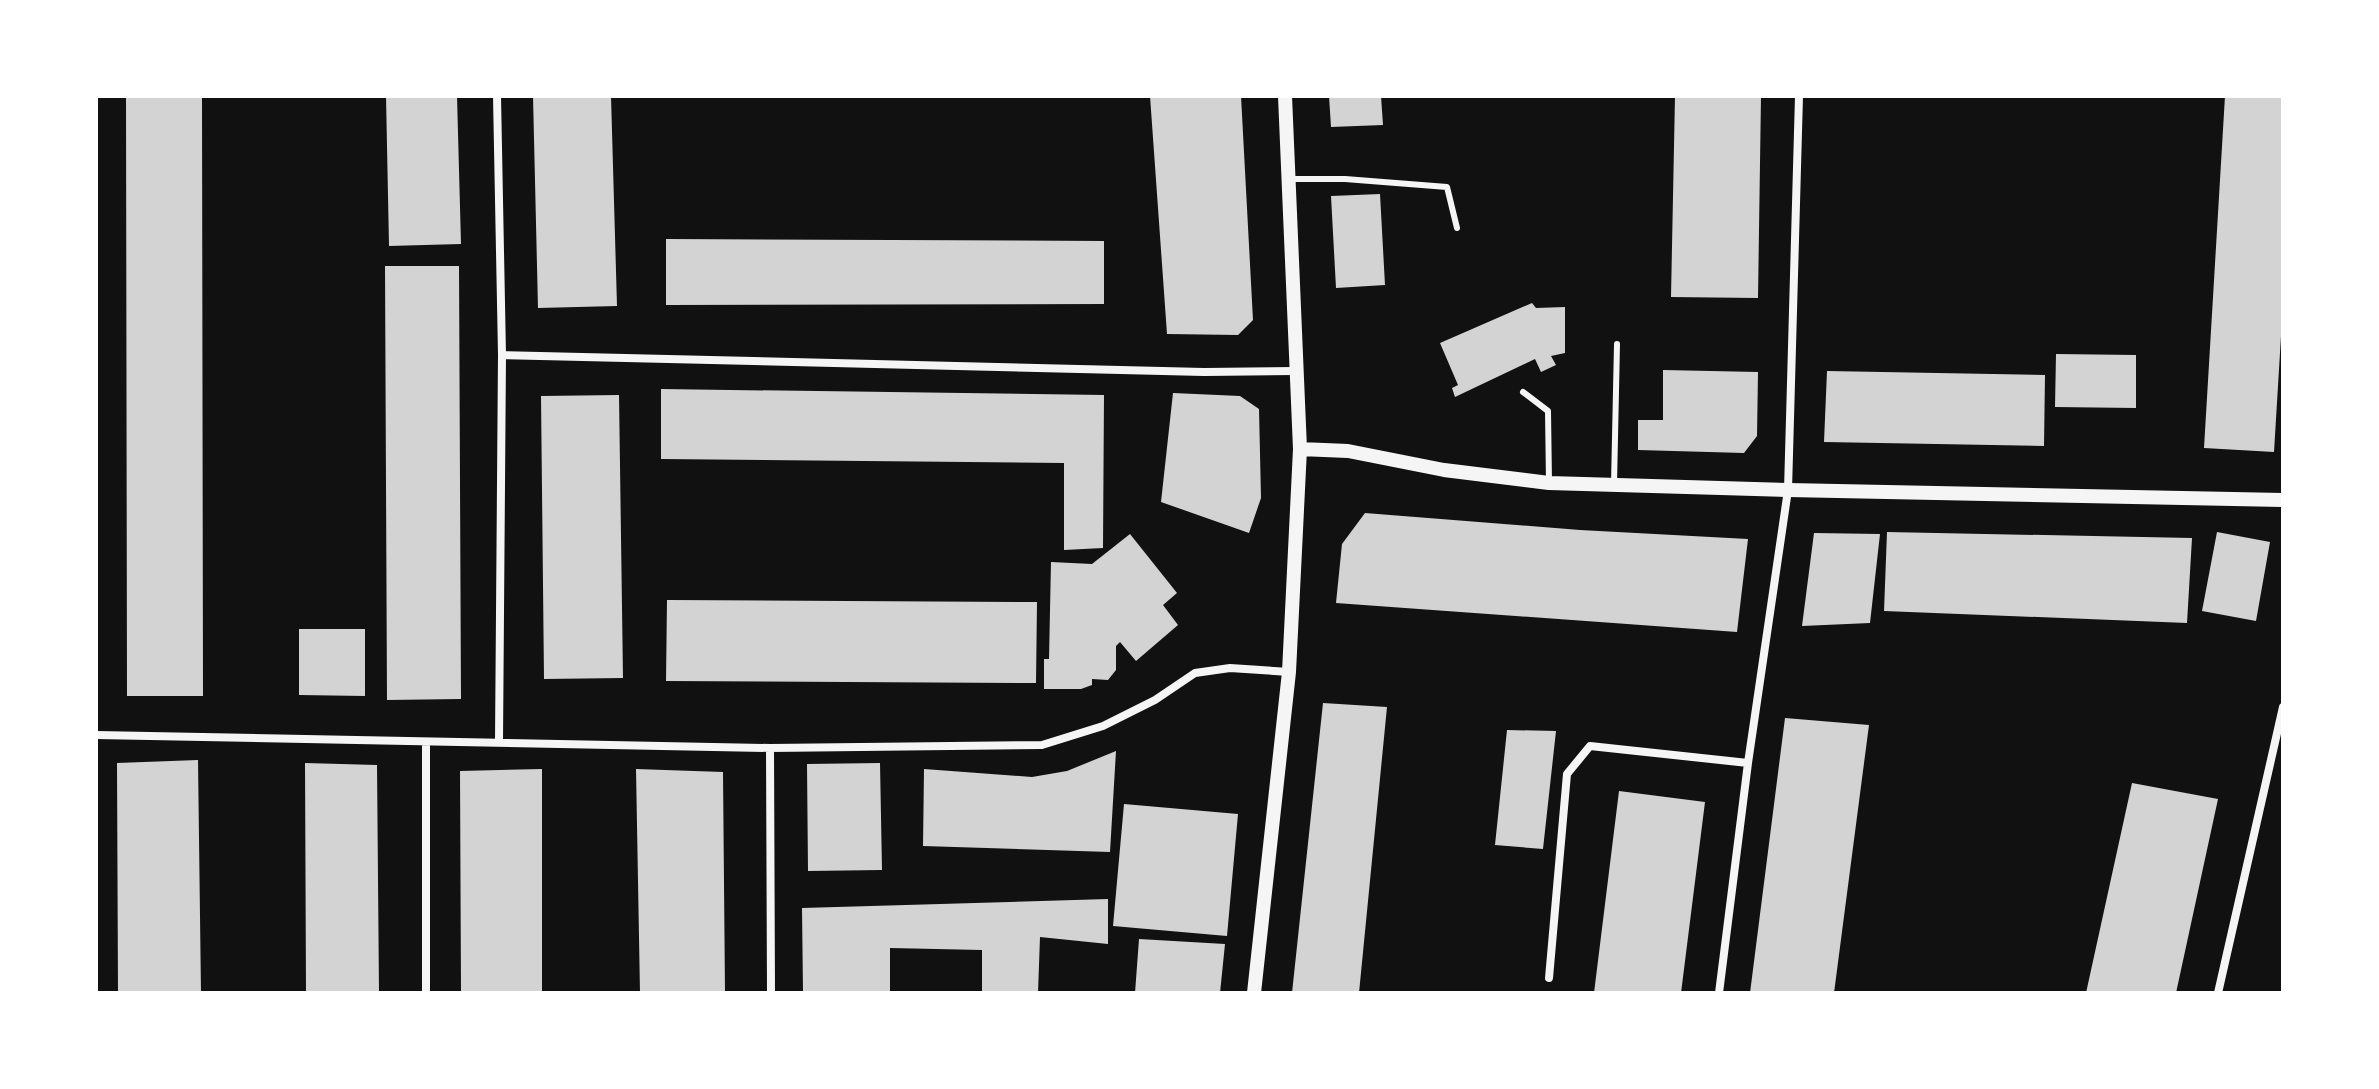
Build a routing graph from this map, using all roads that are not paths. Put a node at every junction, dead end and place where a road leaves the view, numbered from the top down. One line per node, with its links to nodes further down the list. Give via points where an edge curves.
1 (497, 96): 7 (street)
2 (1285, 96): 4 (street)
3 (1799, 96): 13 (street)
4 (1289, 179): 5 (lane, via 1447,187); 8 (street)
5 (1457, 228)
6 (1617, 344): 12 (lane)
7 (502, 355): 8 (street); 18 (street)
8 (1296, 371): 10 (street)
9 (1523, 392): 11 (lane, via 1548,411)
10 (1300, 449): 11 (street, via 1348,451); 15 (street)
11 (1549, 483): 12 (street)
12 (1614, 486): 13 (street)
13 (1788, 490): 14 (street); 21 (street)
14 (2283, 500)
15 (1289, 672): 20 (street, via 1230,668 1195,673 1103,726 1042,745); 25 (street)
16 (2283, 707): 27 (street)
17 (96, 735): 19 (street)
18 (499, 741): 19 (street); 20 (street)
19 (426, 743): 23 (street)
20 (770, 748): 24 (street)
21 (1748, 763): 22 (street, via 1590,746 1567,774); 26 (street)
22 (1549, 978)
23 (426, 993)
24 (771, 993)
25 (1254, 993)
26 (1719, 993)
27 (2218, 993)

